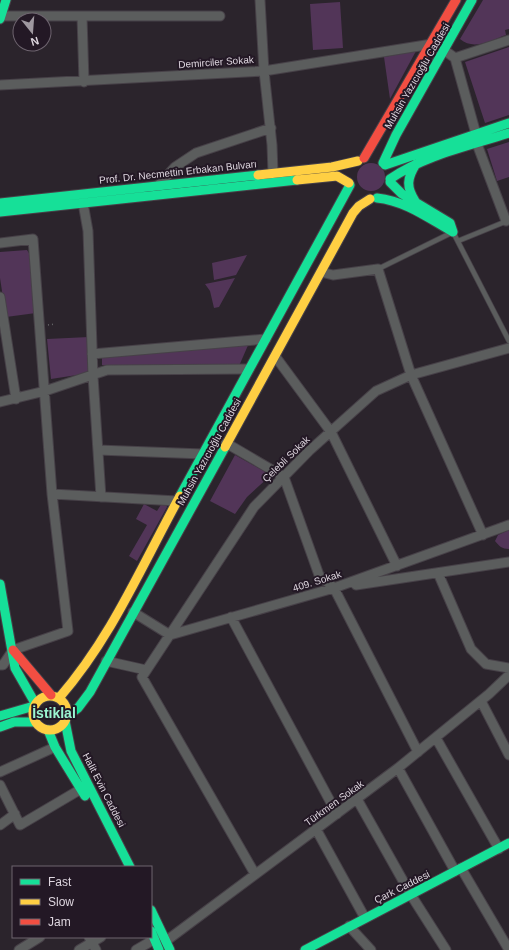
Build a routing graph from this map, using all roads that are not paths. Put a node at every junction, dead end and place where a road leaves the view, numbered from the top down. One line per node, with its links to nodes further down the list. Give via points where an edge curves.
1 (6, 0): 7 (main road)
2 (260, 0): 12 (street)
3 (456, 0): 9 (main road, Muhsin Yazıcıoğlu Caddesi)
4 (472, 0): 10 (main road, Muhsin Yazıcıoğlu Caddesi)
5 (82, 16): 6 (street); 7 (street); 13 (street)
6 (220, 16)
7 (1, 18)
8 (509, 40): 11 (street)
9 (432, 44): 12 (street, Demirciler Sokak); 22 (main road, Muhsin Yazıcıoğlu Caddesi)
10 (444, 50): 11 (street); 19 (main road, Muhsin Yazıcıoğlu Caddesi)
11 (455, 58): 18 (street)
12 (264, 71): 13 (street, Demirciler Sokak); 16 (street)
13 (84, 82): 14 (street, Demirciler Sokak)
14 (0, 85)
15 (509, 123): 18 (main road)
16 (271, 128): 24 (street); 28 (street, via 196,153 175,167)
17 (509, 133): 20 (main road)
18 (476, 134): 21 (main road)
19 (396, 135): 21 (main road, via 403,148); 23 (main road, Muhsin Yazıcıoğlu Caddesi)
20 (477, 144): 21 (main road); 35 (street)
21 (416, 159): 23 (main road); 26 (main road); 31 (main road, via 407,190)
22 (361, 160): 23 (main road, via 378,159); 24 (main road, Prof. Dr. Necmettin Erbakan Bulvarı, via 332,167); 27 (main road, via 350,172)
23 (384, 164): 26 (main road, via 388,169)
24 (273, 173): 28 (main road, Prof. Dr. Necmettin Erbakan Bulvarı)
25 (320, 177): 27 (main road, Prof. Dr. Necmettin Erbakan Bulvarı, via 337,176); 30 (main road, via 334,177 340,181 344,191); 33 (main road, Prof. Dr. Necmettin Erbakan Bulvarı)
26 (390, 181): 29 (main road, via 387,189); 31 (main road, via 402,194)
27 (350, 184): 29 (main road, via 358,195); 30 (main road, Muhsin Yazıcıoğlu Caddesi)
28 (158, 186): 32 (main road, Prof. Dr. Necmettin Erbakan Bulvarı)
29 (374, 198): 36 (main road, via 389,198 409,206); 40 (main road, Muhsin Yazıcıoğlu Caddesi, via 359,206 353,213)
30 (342, 200): 42 (main road, Muhsin Yazıcıoğlu Caddesi)
31 (415, 201): 36 (main road, via 450,223)
32 (0, 203)
33 (83, 203): 34 (main road, Prof. Dr. Necmettin Erbakan Bulvarı); 45 (street, via 88,231)
34 (0, 212)
35 (508, 221): 37 (lane)
36 (453, 232): 37 (lane); 39 (lane)
37 (458, 241): 43 (lane)
38 (0, 243): 50 (street, via 33,239)
39 (378, 269): 40 (street, via 333,275); 48 (street)
40 (321, 272): 46 (main road, Muhsin Yazıcıoğlu Caddesi)
41 (0, 297): 51 (street)
42 (266, 339): 45 (street); 47 (main road, Muhsin Yazıcıoğlu Caddesi)
43 (509, 341)
44 (509, 348): 48 (street, Çelebli Sokak)
45 (92, 354): 49 (street)
46 (274, 356): 53 (street); 54 (main road, Muhsin Yazıcıoğlu Caddesi)
47 (249, 369): 49 (street, via 107,370); 56 (main road, Muhsin Yazıcıoğlu Caddesi)
48 (411, 375): 53 (street, Çelebli Sokak, via 376,391); 62 (street)
49 (93, 376): 50 (street); 55 (street)
50 (45, 391): 51 (street); 58 (street)
51 (16, 399): 52 (street)
52 (0, 402)
53 (331, 432): 57 (street, Çelebli Sokak); 64 (street)
54 (226, 443): 57 (street); 68 (main road, Muhsin Yazıcıoğlu Caddesi)
55 (98, 450): 56 (street); 59 (street)
56 (203, 454): 60 (main road, Muhsin Yazıcıoğlu Caddesi)
57 (284, 477): 67 (street, via 318,575); 70 (street, Çelebli Sokak, via 254,507)
58 (52, 494): 59 (street); 71 (street, via 68,631)
59 (101, 497): 60 (street)
60 (177, 502): 77 (main road, Muhsin Yazıcıoğlu Caddesi, via 98,650 81,674)
61 (509, 525): 62 (street, 409. Sokak)
62 (484, 535): 64 (street, 409. Sokak)
63 (509, 562): 65 (street)
64 (397, 566): 67 (street, 409. Sokak)
65 (438, 573): 67 (street); 74 (street, via 470,649 486,664)
66 (0, 584): 71 (main road)
67 (334, 588): 69 (street, 409. Sokak); 87 (street)
68 (133, 612): 70 (street); 72 (main road, Muhsin Yazıcıoğlu Caddesi)
69 (231, 617): 70 (street, 409. Sokak); 95 (street)
70 (170, 635): 75 (street, Çelebli Sokak)
71 (13, 650): 73 (street); 77 (main road); 79 (main road, via 15,668)
72 (106, 661): 75 (street); 81 (main road, Muhsin Yazıcıoğlu Caddesi, via 84,701)
73 (0, 665)
74 (509, 668)
75 (146, 670): 102 (street, via 142,677)
76 (509, 675): 78 (street, Türkmen Sokak)
77 (55, 696): 79 (main road, via 42,697); 81 (main road, via 66,706)
78 (481, 701): 85 (street, Türkmen Sokak); 88 (street)
79 (35, 704): 80 (main road); 82 (main road, via 32,714)
80 (0, 716)
81 (66, 718): 84 (main road, via 56,729); 100 (main road, Halit Evin Caddesi, via 71,751)
82 (35, 722): 83 (main road, via 14,722); 84 (main road)
83 (0, 727)
84 (48, 730): 86 (main road, Halit Evin Caddesi)
85 (436, 738): 87 (street, Türkmen Sokak); 98 (street)
86 (56, 747): 90 (street); 92 (main road, Halit Evin Caddesi)
87 (418, 752): 89 (street, Türkmen Sokak)
88 (509, 755)
89 (398, 768): 93 (street, Türkmen Sokak); 101 (street)
90 (0, 772)
91 (0, 785): 94 (street)
92 (81, 789): 94 (street, via 20,825); 99 (main road, Halit Evin Caddesi)
93 (357, 799): 95 (street, Türkmen Sokak); 103 (street)
94 (14, 814): 96 (street)
95 (337, 814): 97 (street, Türkmen Sokak)
96 (0, 825)
97 (316, 829): 102 (street, Türkmen Sokak); 105 (street)
98 (506, 848): 101 (main road, Çark Caddesi)
99 (120, 866)
100 (129, 866)
101 (458, 870): 103 (main road, Çark Caddesi); 117 (street)
102 (256, 874): 108 (street, Türkmen Sokak)
103 (411, 895): 105 (main road, Çark Caddesi); 116 (street)
104 (152, 914): 108 (main road)
105 (365, 918): 106 (main road, Çark Caddesi)
106 (349, 926): 114 (main road, Çark Caddesi); 115 (street)
107 (38, 938): 110 (street)
108 (158, 941): 112 (street, Türkmen Sokak); 113 (main road)
109 (92, 943): 111 (street)
110 (19, 950)
111 (79, 950)
112 (136, 950)
113 (170, 950)
114 (305, 950)
115 (370, 950)
116 (446, 950)
117 (509, 950)

